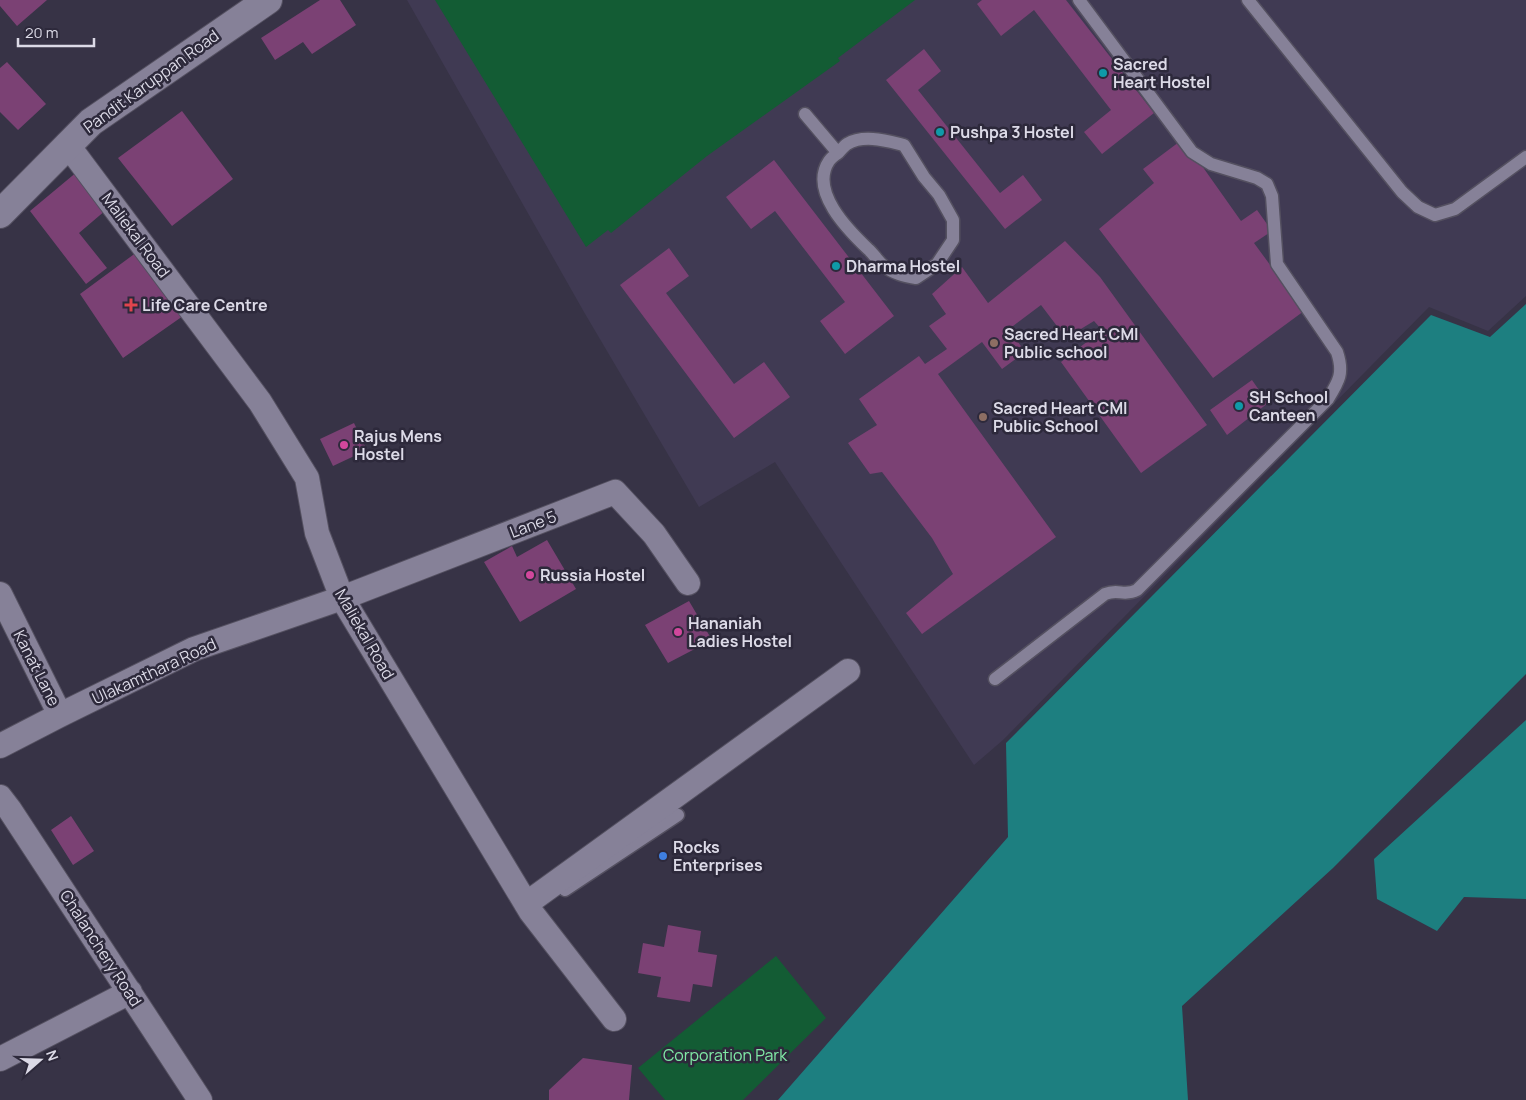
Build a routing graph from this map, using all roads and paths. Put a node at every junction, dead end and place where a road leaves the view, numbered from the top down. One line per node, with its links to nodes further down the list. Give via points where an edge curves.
1 (268, 0): 5 (main road, Pandit Karuppan Road, via 91,122)
2 (1080, 0): 13 (lane, via 1192,152 1211,164 1267,184 1272,196 1277,264 1337,352 1342,367 1338,383 1328,399 1137,590 1129,594 1113,591 1105,594)
3 (1248, 0): 7 (lane, via 1402,192 1418,207 1435,215 1455,209)
4 (805, 114): 6 (lane)
5 (67, 144): 8 (main road, Pandit Karuppan Road); 11 (street, Maliekal Road, via 260,402 307,478 317,534)
6 (838, 153): 6 (lane, via 847,144 857,141 878,139 904,146 953,220 953,240 937,264 916,278 899,275 884,266 854,237 832,208 823,179 829,161)
7 (1526, 157)
8 (0, 214)
9 (688, 583): 11 (street, Lane 5, via 654,534 615,492)
10 (0, 594): 14 (street, Kanat Lane)
11 (342, 598): 14 (street, Ulakamthara Road, via 194,649); 18 (street, Maliekal Road)
12 (848, 671): 18 (street)
13 (995, 679)
14 (60, 715): 15 (street, Ulakamthara Road)
15 (0, 746)
16 (0, 798): 19 (street, Chalanchery Road)
17 (678, 815): 18 (lane)
18 (529, 908): 20 (street, Maliekal Road)
19 (130, 992): 21 (street); 22 (street, Chalanchery Road)
20 (614, 1019)
21 (0, 1059)
22 (200, 1100)

